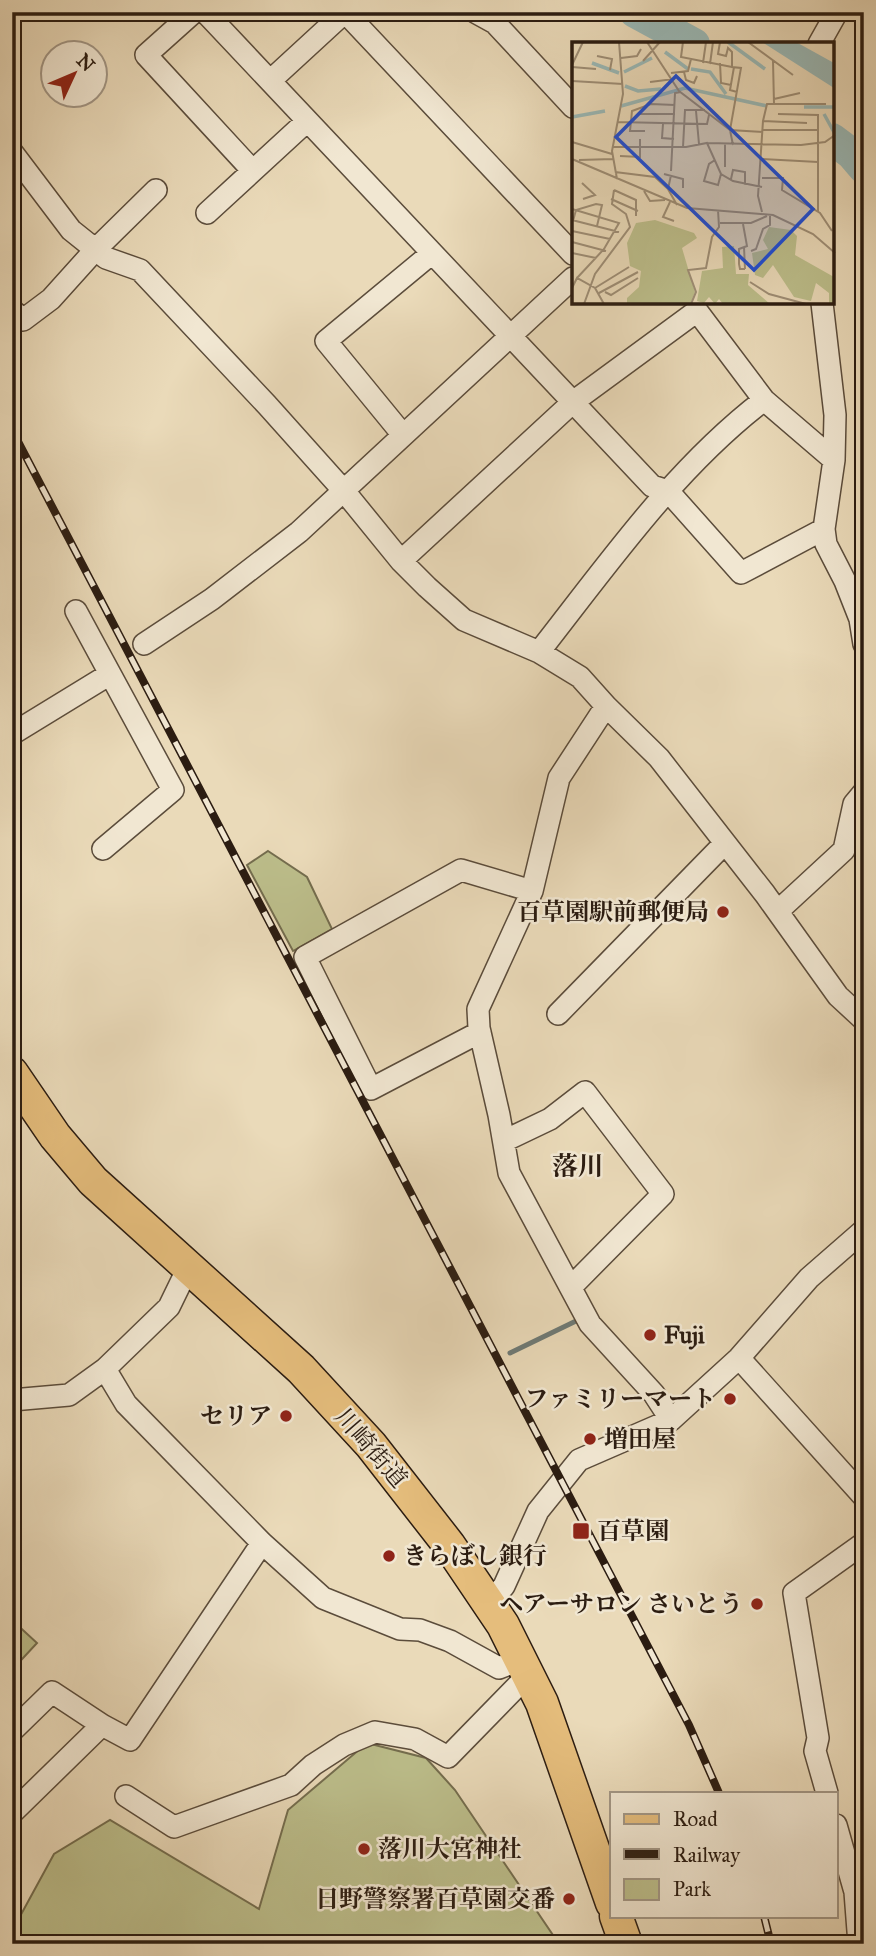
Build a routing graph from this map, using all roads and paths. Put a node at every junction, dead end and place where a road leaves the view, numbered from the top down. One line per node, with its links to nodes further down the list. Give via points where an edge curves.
1 (194, 12): 11 (street, via 146,55)
2 (205, 12): 7 (street)
3 (345, 12): 7 (street); 15 (street)
4 (475, 12): 8 (street, via 495,23)
5 (837, 12): 6 (street)
6 (820, 42)
7 (270, 81): 9 (street)
8 (572, 106)
9 (307, 121): 11 (street); 16 (street)
10 (12, 152): 14 (street, via 71,230)
11 (252, 170): 13 (street)
12 (156, 190): 14 (street)
13 (207, 213)
14 (96, 249): 19 (street, via 51,299 23,320); 25 (street, via 106,258 140,270)
15 (572, 253)
16 (431, 254): 20 (street); 23 (street, via 326,341)
17 (572, 279): 20 (street)
18 (822, 304): 24 (street, via 835,415)
19 (12, 310)
20 (510, 337): 22 (street); 23 (street)
21 (764, 400): 22 (street, via 697,311); 24 (street); 26 (street, via 732,424)
22 (573, 402): 26 (street, via 652,486); 28 (street)
23 (403, 435): 25 (street)
24 (834, 460): 27 (street)
25 (344, 491): 28 (street); 30 (street, via 212,599)
26 (668, 491): 27 (street, via 741,573); 32 (street)
27 (824, 529): 31 (street, via 825,544 860,619)
28 (401, 561): 32 (street, via 464,620)
29 (75, 611): 33 (street)
30 (144, 644)
31 (864, 644)
32 (539, 652): 34 (street, via 580,677)
33 (110, 674): 35 (street); 38 (street, via 173,790)
34 (606, 706): 37 (street, via 654,752); 39 (street, via 559,778)
35 (12, 734)
36 (864, 792): 40 (street, via 854,804 844,850)
37 (725, 843): 40 (street); 41 (street)
38 (103, 849)
39 (532, 891): 43 (street, via 478,1009); 43 (street, via 461,870 305,957 371,1089)
40 (778, 912): 42 (street, via 838,996)
41 (558, 1014)
42 (864, 1020)
43 (480, 1032): 45 (street)
44 (12, 1073): 47 (main road, 川崎街道, via 93,1181)
45 (504, 1141): 48 (street, via 509,1173); 48 (street, via 550,1119 585,1092 663,1194)
46 (864, 1230): 49 (street, via 810,1278)
47 (188, 1268): 50 (street, via 169,1307); 56 (main road, 川崎街道, via 301,1369 371,1445)
48 (571, 1287): 52 (street, via 590,1324 654,1394)
49 (739, 1358): 52 (street); 53 (street)
50 (105, 1368): 51 (street, via 69,1395); 54 (street, via 126,1404)
51 (12, 1400)
52 (671, 1420): 56 (street, via 579,1460 538,1511 504,1586)
53 (864, 1497)
54 (262, 1543): 57 (street, via 323,1598 400,1629 420,1630 450,1641 499,1668); 58 (street, via 130,1740)
55 (864, 1543): 60 (street, via 794,1593 818,1738 816,1751)
56 (489, 1603): 57 (main road, 川崎街道)
57 (525, 1667): 61 (street, via 448,1757 415,1739 375,1732 344,1745 291,1785 174,1827); 64 (main road, 川崎街道, via 558,1745)
58 (102, 1725): 59 (street, via 52,1692); 62 (street)
59 (12, 1731)
60 (827, 1792)
61 (127, 1796)
62 (12, 1814)
63 (838, 1832): 67 (street, via 855,1892)
64 (610, 1897)
65 (617, 1918): 66 (main road)
66 (626, 1944)
67 (859, 1944)

